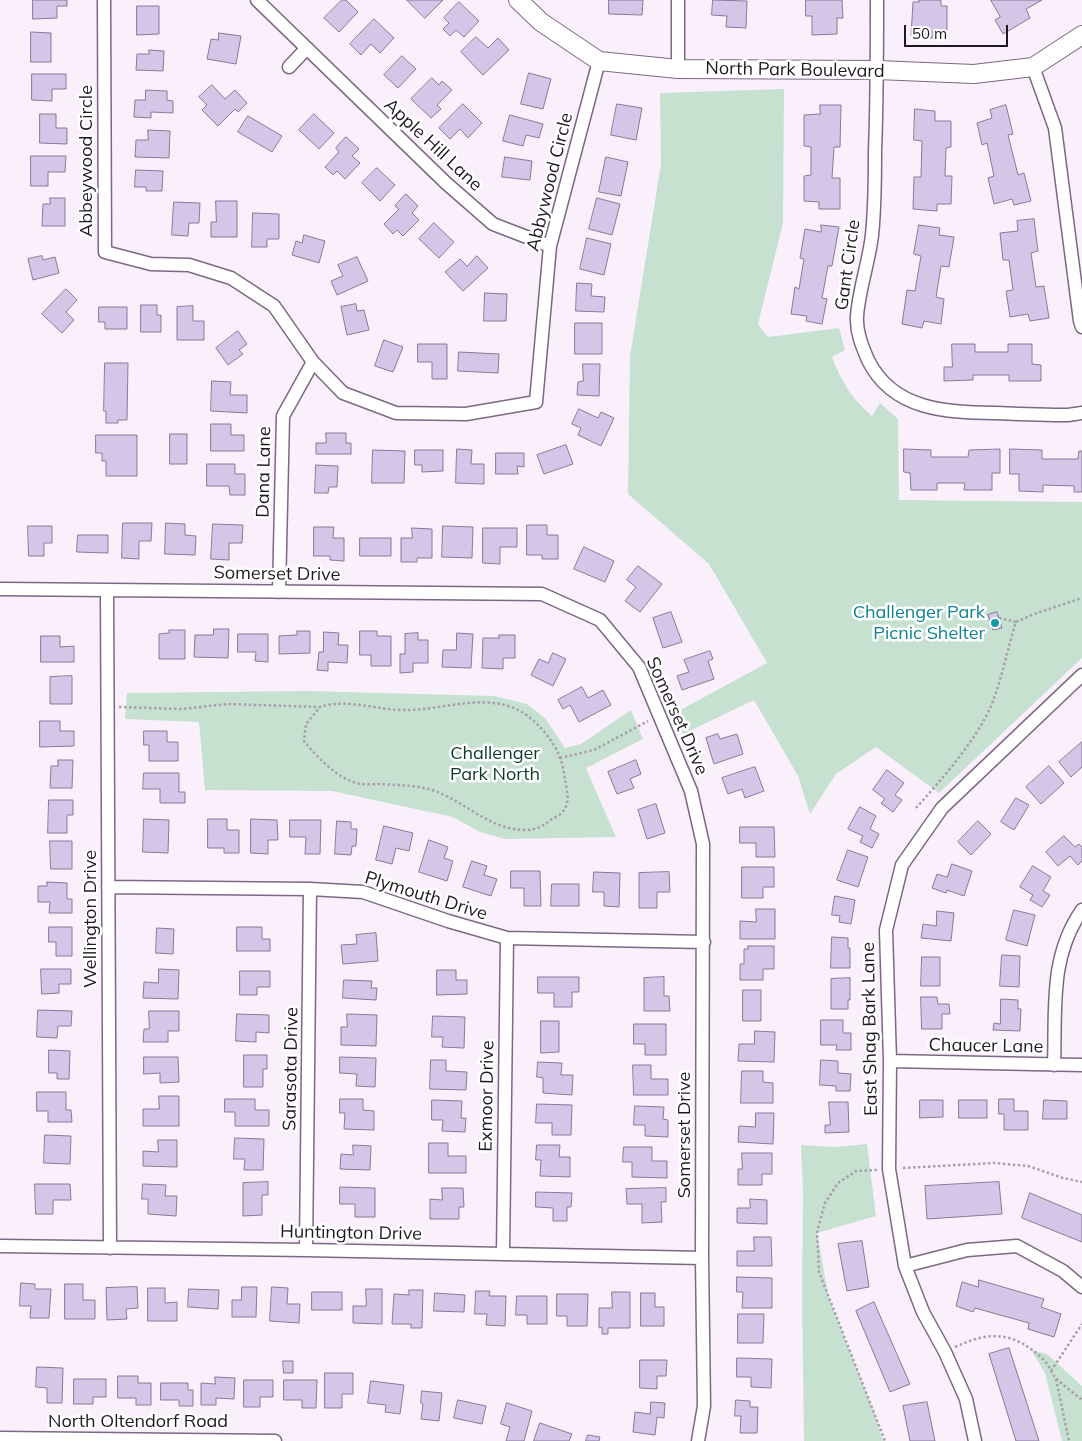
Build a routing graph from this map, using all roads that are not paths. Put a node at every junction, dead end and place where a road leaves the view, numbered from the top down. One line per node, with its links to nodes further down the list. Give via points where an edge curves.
1 (104, 0): 15 (street, Abbeywood Circle, via 105,252 152,264 189,265 232,278 274,306)
2 (257, 0): 7 (street, Apple Hill Lane)
3 (518, 0): 8 (street, North Park Boulevard, via 542,22)
4 (678, 0): 11 (street)
5 (877, 0): 12 (street, Gant Circle)
6 (1082, 35): 10 (street, North Park Boulevard)
7 (307, 48): 9 (street); 13 (street, Apple Hill Lane, via 446,183 493,224)
8 (600, 61): 11 (street, North Park Boulevard); 13 (street, Abbywood Circle)
9 (289, 67)
10 (1033, 67): 12 (street, North Park Boulevard, via 974,74); 14 (street, via 1055,128)
11 (678, 69): 12 (street, North Park Boulevard)
12 (878, 70): 17 (street, Gant Circle, via 872,236 857,316 858,335 875,374 905,398 935,409 985,413)
13 (550, 246): 16 (street, Abbywood Circle)
14 (1082, 327)
15 (314, 362): 16 (street, Abbeywood Circle, via 343,393 396,413 466,414); 20 (street, Dana Lane, via 283,416)
16 (536, 402)
17 (1082, 413)
18 (0, 589): 19 (street, Somerset Drive)
19 (107, 590): 20 (street, Somerset Drive); 22 (street, Wellington Drive)
20 (279, 592): 26 (street, Somerset Drive, via 542,594 600,620 639,667 691,791 704,844)
21 (1082, 675): 27 (street, East Shag Bark Lane, via 942,808 902,865 886,930)
22 (108, 887): 23 (street, Plymouth Drive); 31 (street, Wellington Drive)
23 (310, 889): 25 (street, Plymouth Drive, via 363,892); 32 (street, Sarasota Drive)
24 (1082, 910): 28 (street, via 1069,932 1059,962)
25 (507, 938): 26 (street, Plymouth Drive); 33 (street, Exmoor Drive)
26 (704, 942): 34 (street, Somerset Drive)
27 (890, 1061): 28 (street, Chaucer Lane); 35 (street, East Shag Bark Lane, via 889,1169)
28 (1054, 1064): 29 (street, Chaucer Lane)
29 (1082, 1064)
30 (0, 1246): 31 (street, Huntington Drive)
31 (110, 1248): 32 (street, Huntington Drive)
32 (306, 1250): 33 (street, Huntington Drive)
33 (502, 1254): 34 (street, Huntington Drive)
34 (702, 1258): 40 (street, Somerset Drive, via 704,1406)
35 (905, 1266): 36 (street, via 967,1250 1018,1246 1063,1271); 41 (street, East Shag Bark Lane, via 923,1312 966,1399)
36 (1082, 1287)
37 (0, 1438): 38 (street, North Oltendorf Road)
38 (232, 1441): 39 (street, North Oltendorf Road)
39 (275, 1441)
40 (698, 1441)
41 (975, 1441)

